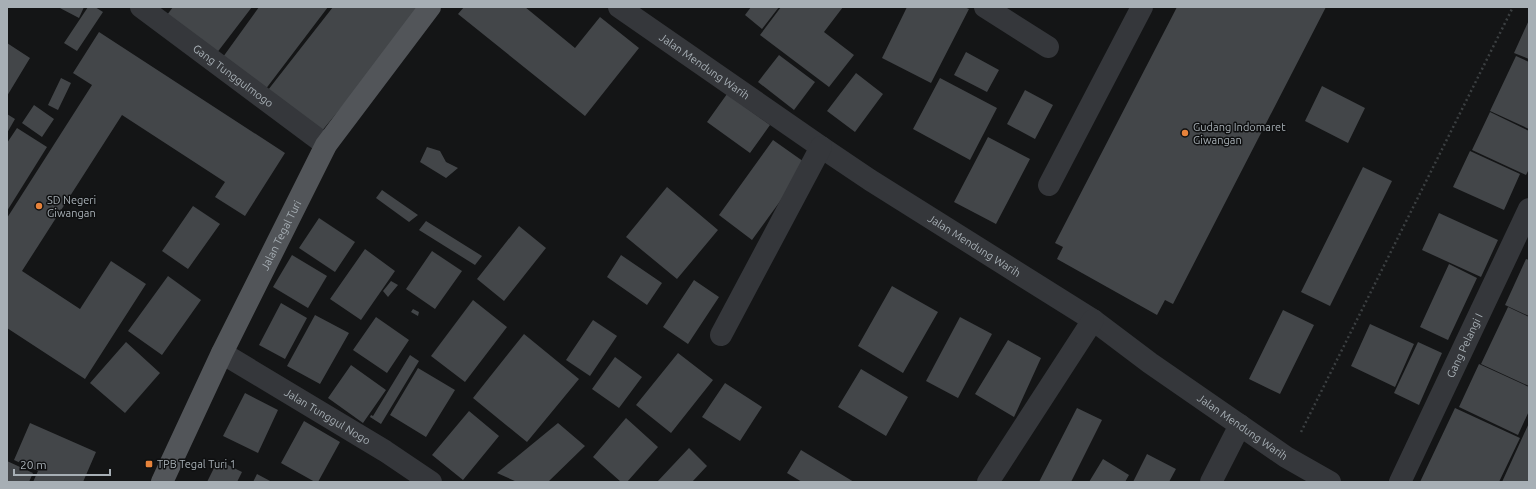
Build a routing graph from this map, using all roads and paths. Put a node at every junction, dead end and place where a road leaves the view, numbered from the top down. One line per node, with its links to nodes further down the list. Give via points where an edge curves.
1 (141, 7): 8 (street, Gang Tunggulmogo)
2 (430, 7): 8 (main road, Jalan Tegal Turi)
3 (619, 7): 9 (street, Jalan Mendung Warih)
4 (985, 7): 7 (street)
5 (1142, 7): 10 (street)
6 (1513, 7): 16 (path, via 1299,436)
7 (1048, 47)
8 (326, 145): 14 (main road, Jalan Tegal Turi)
9 (821, 148): 12 (street, Jalan Mendung Warih); 13 (street)
10 (1049, 185)
11 (1529, 209): 22 (street, Gang Pelangi I)
12 (1093, 320): 15 (street, Jalan Mendung Warih); 19 (street)
13 (721, 335)
14 (222, 354): 17 (main road, Jalan Tegal Turi); 18 (street, Jalan Tunggul Nogo, via 385,451)
15 (1240, 425): 16 (street, Jalan Mendung Warih); 20 (street)
16 (1286, 457): 21 (street, Jalan Mendung Warih)
17 (162, 482)
18 (431, 482)
19 (988, 482)
20 (1211, 482)
21 (1330, 482)
22 (1400, 482)

